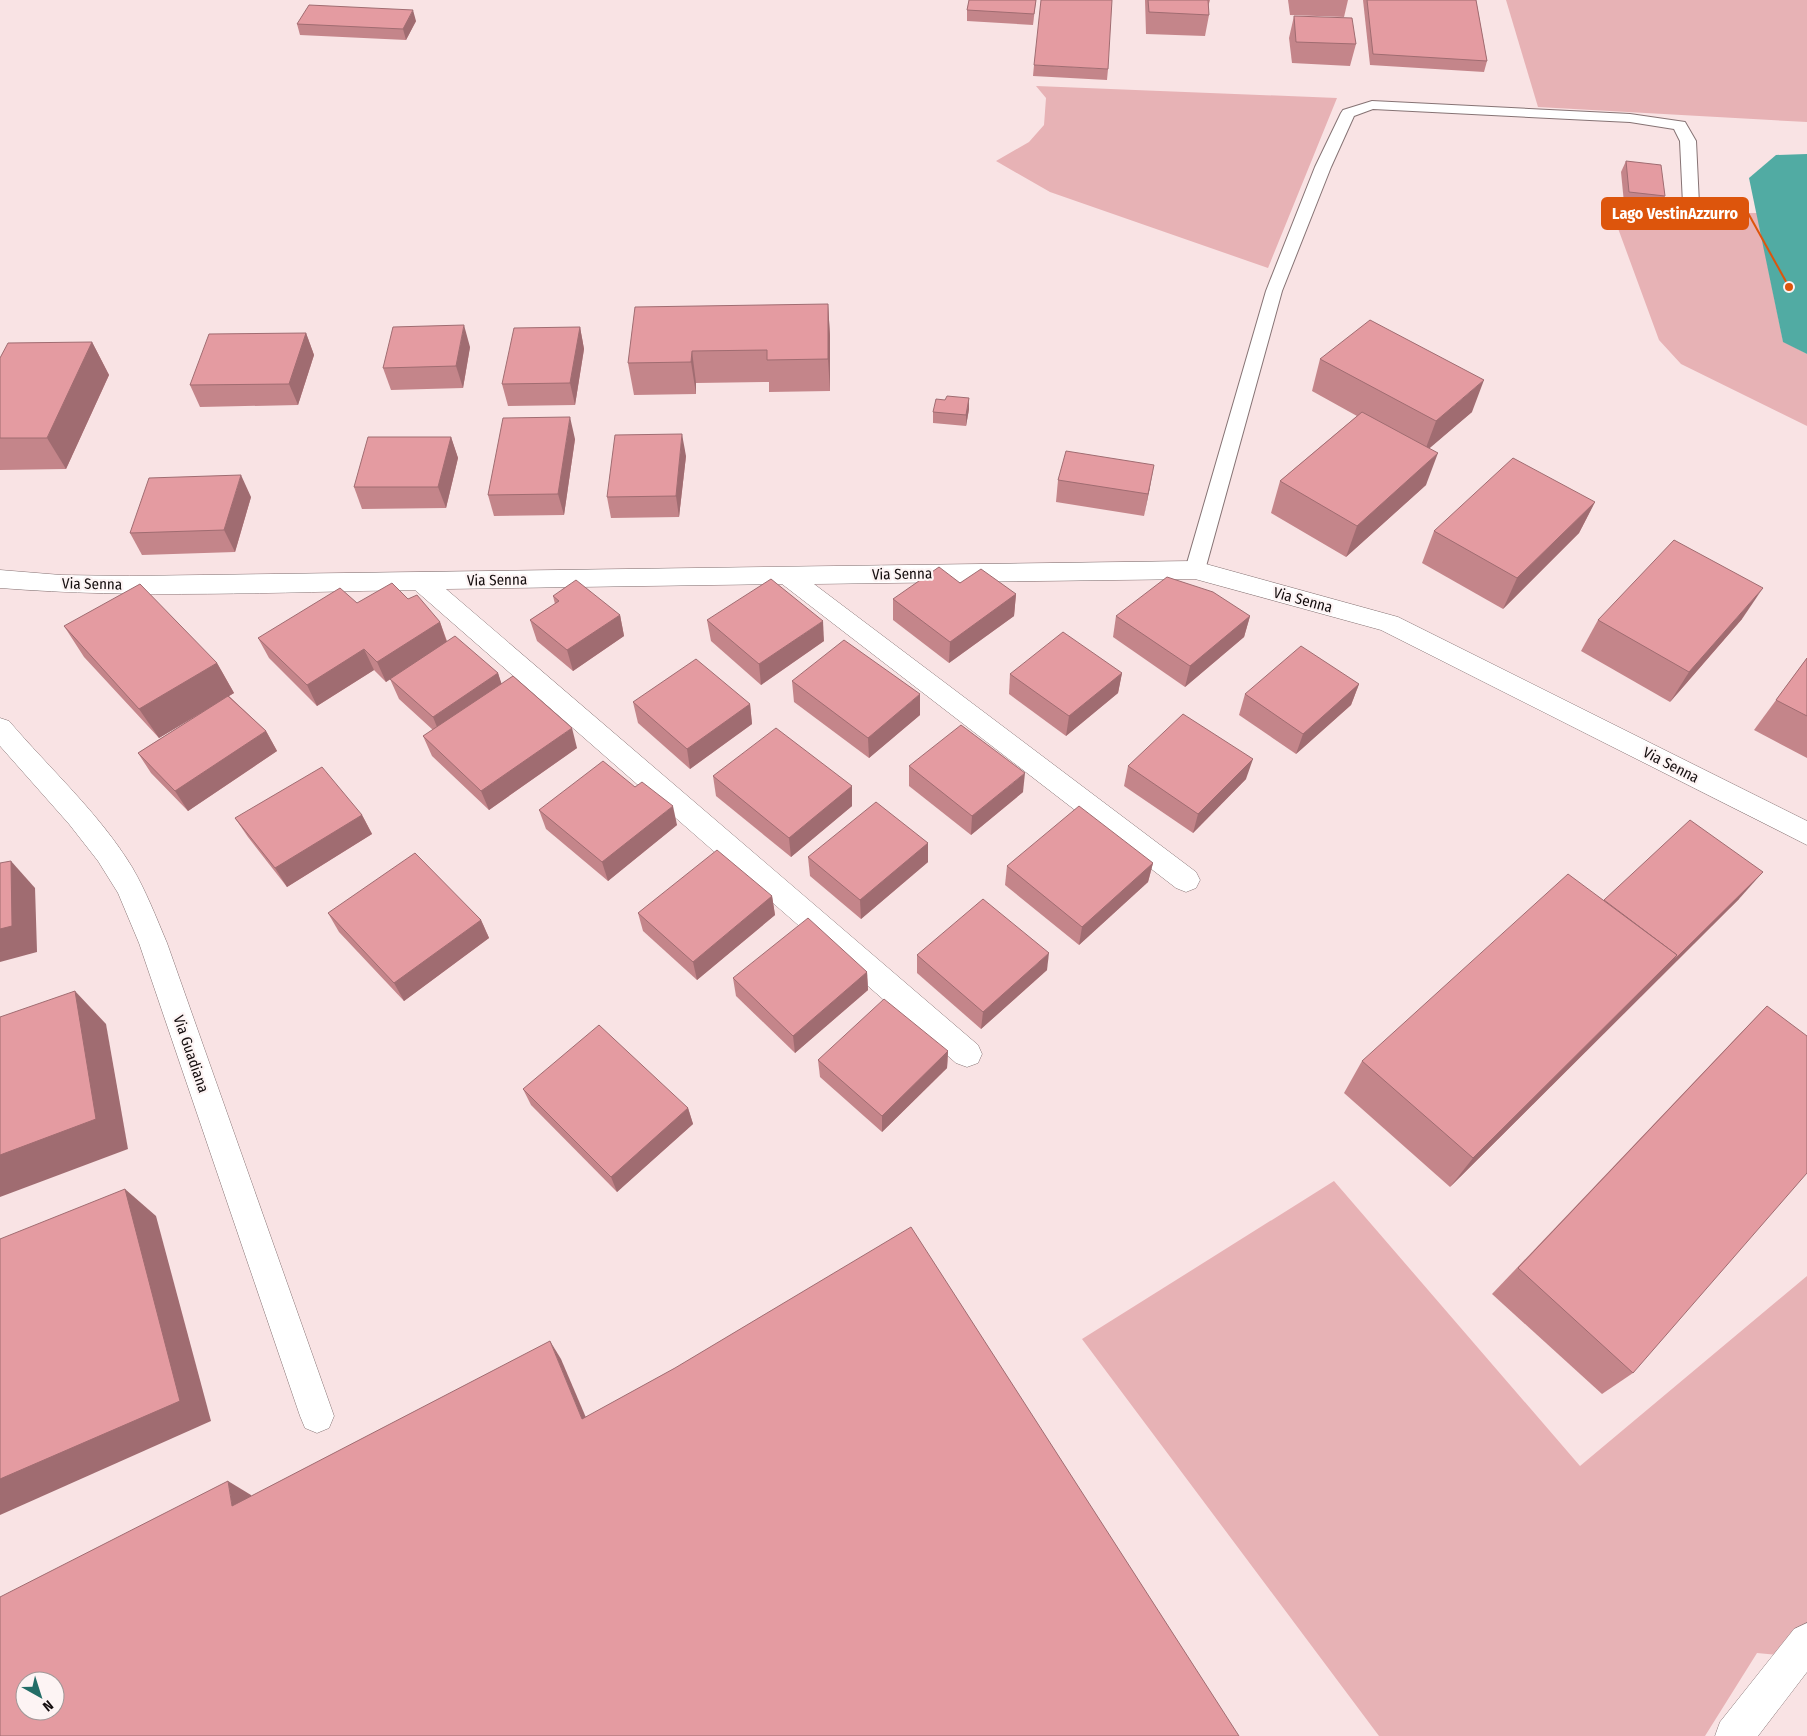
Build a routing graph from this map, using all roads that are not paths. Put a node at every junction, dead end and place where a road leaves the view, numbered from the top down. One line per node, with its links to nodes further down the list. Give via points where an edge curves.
1 (1691, 204): 2 (lane, via 1688,141 1680,125 1630,118 1372,105 1348,113 1322,167 1274,291)
2 (1195, 570): 3 (street, Via Senna); 7 (street, Via Senna, via 1389,623)
3 (787, 576): 5 (street, Via Senna); 8 (street)
4 (0, 579): 5 (street, Via Senna, via 129,585)
5 (421, 581): 9 (street)
6 (0, 728): 10 (street, Via Guadiana, via 91,832 131,892 152,943)
7 (1807, 834)
8 (1186, 880)
9 (967, 1054)
10 (317, 1416)
11 (1807, 1642): 12 (street)
12 (1734, 1736)

